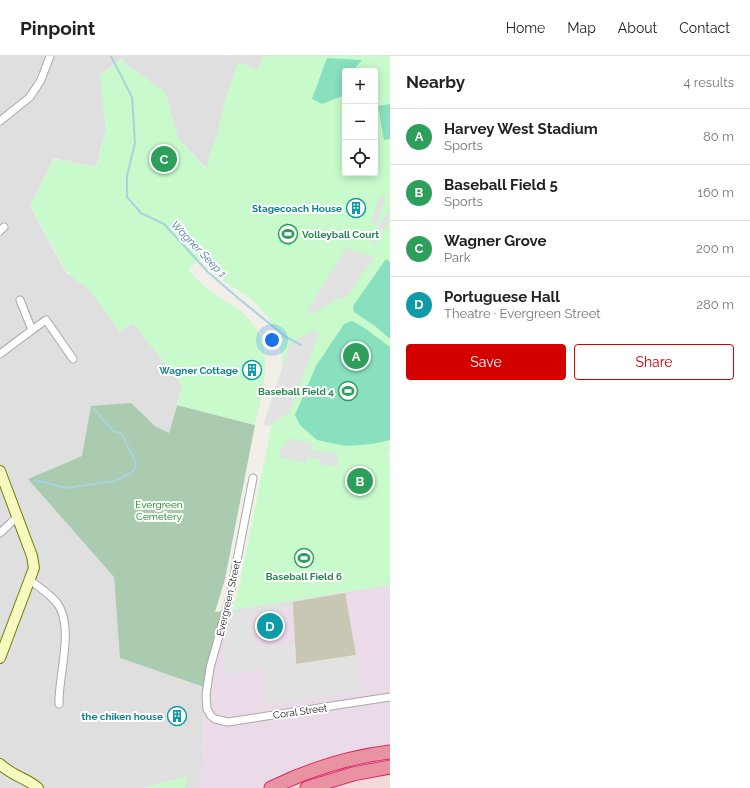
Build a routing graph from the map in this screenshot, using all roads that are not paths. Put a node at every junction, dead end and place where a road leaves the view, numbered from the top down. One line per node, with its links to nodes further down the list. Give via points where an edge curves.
1 (50, 56): 2 (street, via 41,80 30,97)
2 (0, 121)
3 (20, 300): 4 (street)
4 (32, 330): 5 (street); 6 (street, via 46,320)
5 (0, 354)
6 (74, 358)
7 (0, 471): 9 (street)
8 (253, 478): 15 (street, Evergreen Street, via 230,596 210,668 206,695 207,709)
9 (18, 516): 10 (street); 11 (street, via 32,556 34,568)
10 (0, 533)
11 (29, 579): 12 (street); 14 (street, via 50,596 63,615 65,642 58,693)
12 (0, 658)
13 (390, 697): 15 (street, Coral Street, via 228,722)
14 (59, 704)
15 (211, 716)
16 (390, 752): 20 (highway, via 329,765)
17 (0, 764): 19 (street, via 12,774)
18 (390, 767): 21 (highway, via 353,774)
19 (38, 788)
20 (271, 788)
21 (307, 788)

